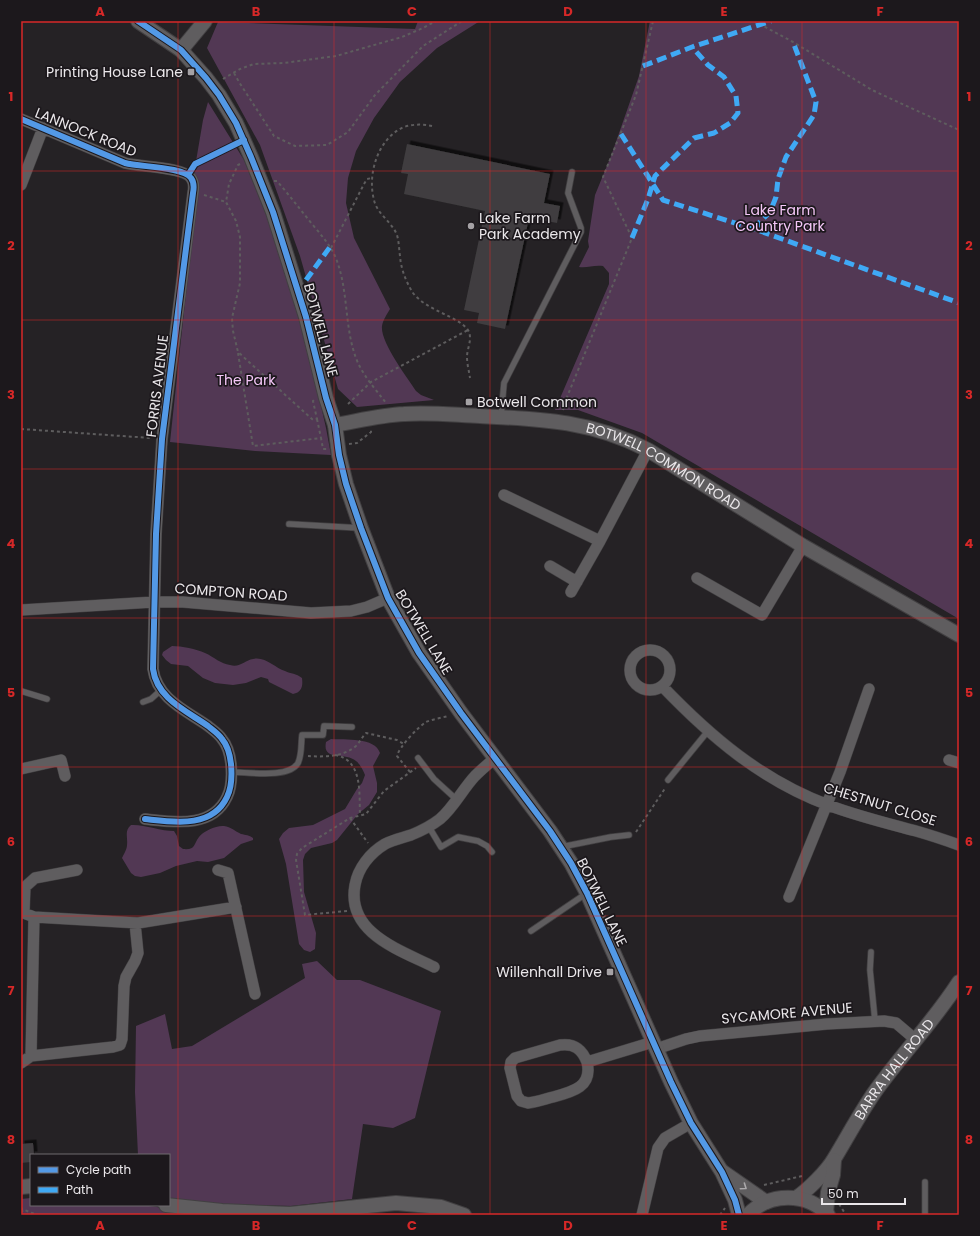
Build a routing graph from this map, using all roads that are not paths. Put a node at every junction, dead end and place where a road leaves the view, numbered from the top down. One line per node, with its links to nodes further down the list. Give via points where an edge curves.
1 (138, 21): 3 (street, BOTWELL LANE)
2 (205, 21): 3 (street)
3 (181, 50): 10 (street, BOTWELL LANE, via 211,85 236,123 252,157 277,224 306,317)
4 (21, 119): 5 (street, LANNOCK ROAD)
5 (43, 128): 7 (street, LANNOCK ROAD, via 125,163 175,170); 8 (street)
6 (572, 172): 9 (lane, via 568,193 581,232 504,383)
7 (188, 175): 22 (street, FORRIS AVENUE, via 193,182 193,193 162,439)
8 (21, 185)
9 (501, 418): 10 (street, BOTWELL COMMON ROAD, via 421,413); 11 (street, BOTWELL COMMON ROAD, via 584,426 626,439)
10 (335, 425): 14 (street, BOTWELL LANE, via 346,484)
11 (648, 450): 15 (street); 16 (street, BOTWELL COMMON ROAD)
12 (504, 495): 15 (street)
13 (289, 524): 14 (lane)
14 (361, 528): 21 (street, BOTWELL LANE)
15 (600, 541): 19 (street)
16 (803, 546): 18 (street, via 762,615); 24 (street, BOTWELL COMMON ROAD)
17 (550, 566): 19 (street)
18 (697, 578)
19 (577, 582): 20 (street)
20 (571, 592)
21 (388, 598): 22 (street, COMPTON ROAD, via 358,610 332,613); 34 (street, BOTWELL LANE, via 419,653)
22 (154, 602): 23 (street, COMPTON ROAD); 27 (street, FORRIS AVENUE, via 153,669)
23 (21, 610)
24 (959, 635)
25 (662, 686): 32 (street, CHESTNUT CLOSE)
26 (870, 689): 40 (street)
27 (161, 690): 30 (lane); 36 (street, via 221,737 228,752)
28 (21, 691): 29 (lane)
29 (47, 699)
30 (143, 702)
31 (352, 727): 36 (lane, via 324,726 323,735 302,735 300,756 292,769 284,772)
32 (708, 731): 38 (lane); 40 (street, CHESTNUT CLOSE, via 751,765)
33 (418, 758): 39 (lane, via 434,779)
34 (495, 758): 39 (street, via 474,776); 45 (street, BOTWELL LANE)
35 (21, 769): 37 (street, via 61,760)
36 (232, 772): 41 (street, via 226,799 219,809 211,814 200,820 184,822)
37 (65, 776)
38 (668, 780)
39 (457, 800): 42 (street, via 441,818)
40 (826, 805): 44 (street, CHESTNUT CLOSE); 50 (street)
41 (145, 820)
42 (429, 826): 46 (lane, via 441,847 458,838 478,841); 56 (street, via 386,844 375,852 357,875 354,896 356,910 364,924 378,938)
43 (629, 835): 45 (lane, via 611,836)
44 (959, 844)
45 (561, 847): 49 (street, BOTWELL LANE)
46 (492, 852)
47 (77, 870): 52 (street, via 35,878 25,887)
48 (218, 870): 51 (street, via 228,873)
49 (587, 893): 54 (lane); 61 (street, BOTWELL LANE)
50 (789, 897)
51 (236, 907): 53 (street); 58 (street)
52 (26, 914): 53 (street); 62 (street)
53 (135, 923): 62 (street, via 138,953 124,986 120,1045)
54 (531, 931)
55 (871, 952): 59 (lane, via 870,970)
56 (434, 967)
57 (959, 982): 60 (street, BARRA HALL ROAD)
58 (255, 994)
59 (875, 1021): 60 (street, SYCAMORE AVENUE, via 896,1023); 61 (street, SYCAMORE AVENUE, via 700,1036)
60 (916, 1040): 66 (street, BARRA HALL ROAD, via 858,1116)
61 (655, 1046): 63 (street, SYCAMORE AVENUE); 65 (street, BOTWELL LANE)
62 (31, 1056): 64 (street)
63 (587, 1062): 63 (street, via 586,1078 574,1091 528,1103 518,1098 510,1068 515,1058 567,1044 580,1050)
64 (21, 1063)
65 (691, 1123): 67 (street, BOTWELL LANE); 74 (street, via 665,1138 658,1148)
66 (834, 1160): 69 (street, BARRA HALL ROAD); 72 (street, BARRA HALL ROAD)
67 (722, 1172): 70 (street, BOTWELL LANE, one-way to 70); 75 (street, BOTWELL LANE)
68 (925, 1182): 77 (lane)
69 (796, 1198): 70 (street, via 779,1198); 72 (street, via 815,1204)
70 (766, 1202): 76 (street)
71 (170, 1205): 73 (street, via 290,1214 396,1203 441,1207)
72 (827, 1214)
73 (464, 1215)
74 (642, 1215)
75 (740, 1215)
76 (748, 1215)
77 (926, 1215)

